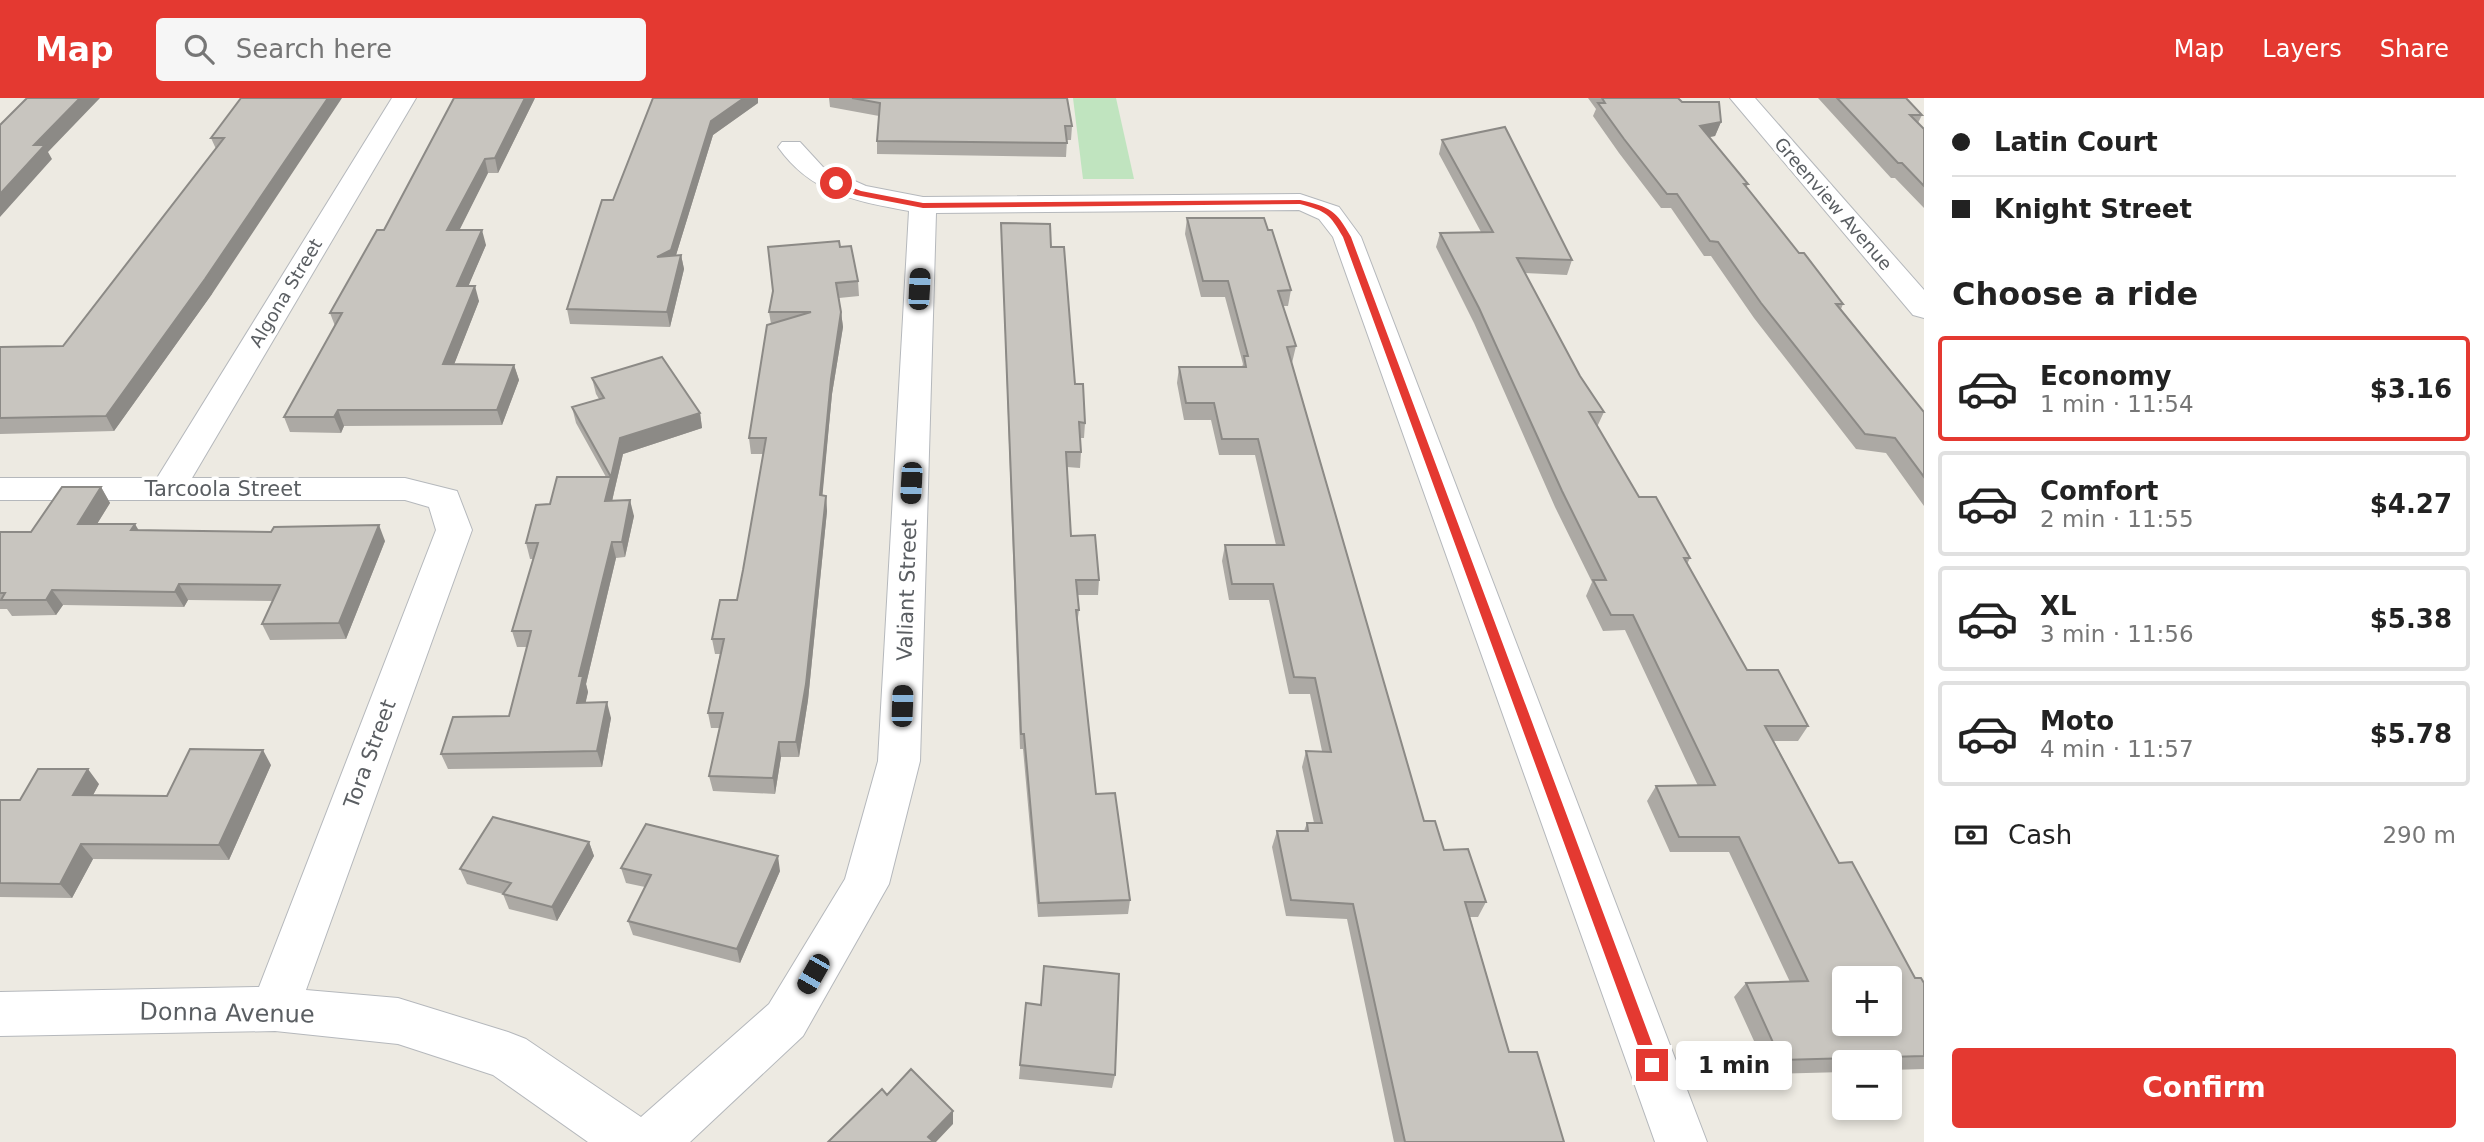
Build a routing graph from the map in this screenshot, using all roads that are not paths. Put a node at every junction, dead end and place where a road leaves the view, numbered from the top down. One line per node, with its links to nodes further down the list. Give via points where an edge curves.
1 (404, 98): 6 (street, Algona Street)
2 (1742, 98): 5 (street, Greenview Avenue)
3 (791, 147): 4 (street, via 814,173 859,193)
4 (923, 205): 12 (street, Valiant Street, via 899,761 866,884 786,1020); 13 (street, via 1300,202 1322,207 1335,216 1347,237)
5 (1924, 309)
6 (168, 488): 7 (street, Tarcoola Street); 8 (street, Tarcoola Street, via 405,489)
7 (0, 489)
8 (445, 499): 9 (street, Tora Street, via 454,530)
9 (275, 1009): 10 (street, Donna Avenue); 11 (street, Donna Avenue, via 398,1021 508,1056)
10 (0, 1014)
11 (632, 1142)
12 (652, 1142)
13 (1681, 1142)

